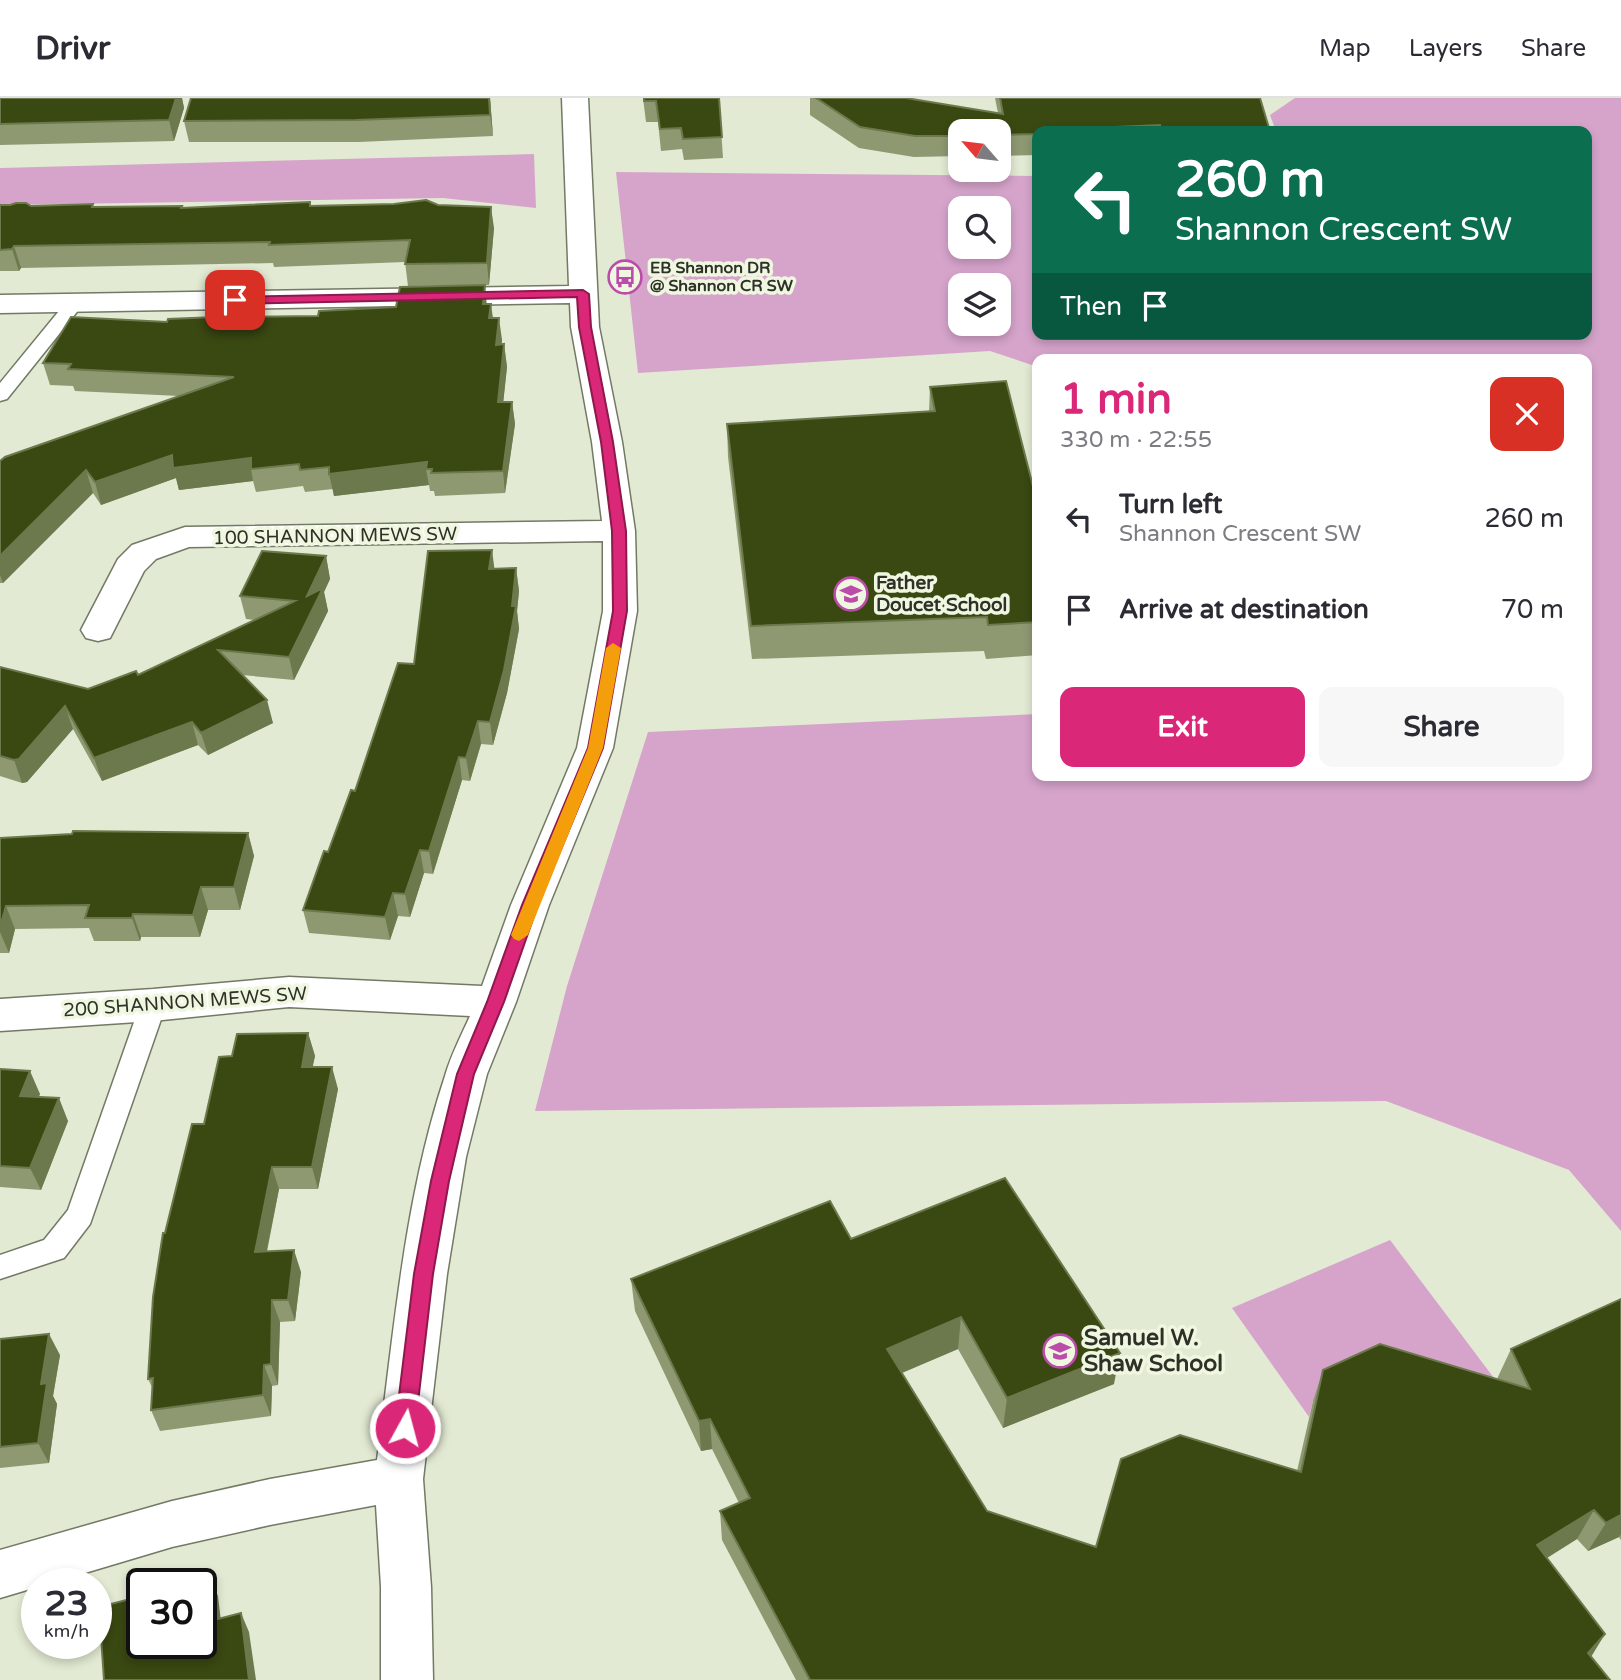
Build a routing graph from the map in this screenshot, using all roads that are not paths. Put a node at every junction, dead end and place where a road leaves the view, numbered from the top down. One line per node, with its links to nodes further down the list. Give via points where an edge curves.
1 (575, 98): 2 (street)
2 (583, 294): 4 (street); 6 (street)
3 (0, 304): 4 (street)
4 (74, 304): 5 (lane)
5 (0, 395)
6 (619, 531): 7 (street, 100 SHANNON MEWS SW, via 185,537 144,552 130,566); 8 (street, via 620,611 595,748 530,905)
7 (98, 631)
8 (496, 1002): 9 (street, 200 SHANNON MEWS SW, via 289,992); 12 (street, via 466,1074 444,1157 424,1274)
9 (153, 1005): 10 (street, 200 SHANNON MEWS SW); 11 (lane, via 80,1216 54,1250)
10 (0, 1015)
11 (0, 1267)
12 (399, 1479): 13 (street, via 172,1524); 14 (street)
13 (0, 1574)
14 (407, 1680)

